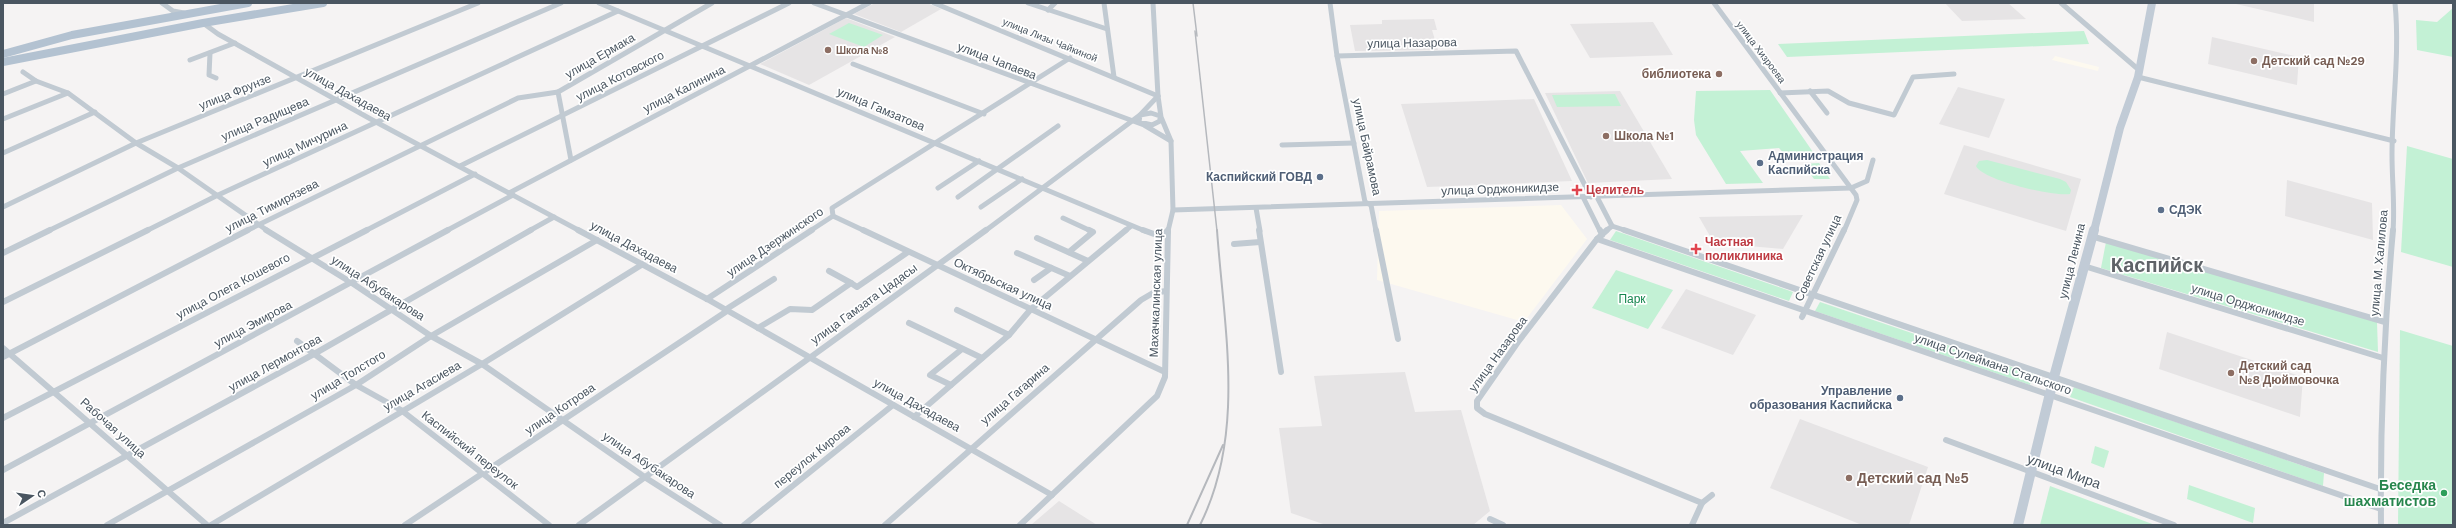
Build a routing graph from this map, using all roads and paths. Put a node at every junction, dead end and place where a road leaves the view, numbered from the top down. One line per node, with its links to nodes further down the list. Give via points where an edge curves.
1 (162, 3): 25 (street)
2 (235, 3): 27 (street)
3 (248, 3): 27 (main road)
4 (323, 3): 30 (main road)
5 (478, 3): 50 (street, улица Фрунзе)
6 (561, 3): 59 (street, улица Радищева)
7 (599, 3): 26 (street, улица Гамзатова)
8 (712, 3): 32 (street, улица Ермака)
9 (789, 3): 36 (street, улица Котовского)
10 (814, 3): 28 (street, улица Чапаева)
11 (869, 3): 28 (street, улица Калинина)
12 (934, 3): 23 (street, улица Лизы Чайкиной)
13 (949, 3): 23 (street)
14 (1028, 3): 24 (street)
15 (1055, 3): 24 (street)
16 (1104, 3): 33 (street)
17 (1153, 3): 58 (street, Махачкалинская улица)
18 (1330, 3): 39 (street, улица Байрамова)
19 (1714, 3): 56 (street, улица Хизроева)
20 (2061, 3): 47 (street)
21 (2152, 3): 47 (street, улица Ленина)
22 (2395, 3): 72 (street, улица М. Халилова, via 2398,33)
23 (944, 6): 40 (street, улица Лизы Чайкиной)
24 (1048, 10): 33 (street)
25 (173, 11): 27 (street); 29 (street)
26 (618, 11): 32 (street, улица Гамзатова); 68 (street, улица Мичурина)
27 (186, 13): 29 (main road)
28 (846, 15): 44 (street, улица Калинина); 52 (street, улица Чапаева)
29 (163, 18): 31 (main road)
30 (203, 23): 34 (main road); 35 (street, улица Дахадаева)
31 (122, 26): 34 (main road, via 103,31 95,37 96,40 102,41); 38 (main road, via 72,35)
32 (665, 30): 36 (street, улица Гамзатова); 53 (street, улица Ермака)
33 (1107, 30): 48 (street)
34 (121, 38): 42 (main road)
35 (234, 43): 37 (street); 50 (street, улица Дахадаева)
36 (703, 46): 44 (street, улица Гамзатова); 64 (street, улица Котовского)
37 (210, 53): 41 (street); 49 (street, via 209,75)
38 (3, 54)
39 (1337, 56): 73 (street, улица Байрамова); 94 (street, улица Назарова, via 1516,51)
40 (1070, 58): 48 (street, улица Лизы Чайкиной); 52 (street, улица Дзержинского)
41 (190, 60)
42 (3, 62)
43 (853, 64): 62 (street)
44 (751, 66): 75 (street, улица Гамзатова); 79 (street, улица Калинина)
45 (23, 72): 51 (street, улица Абубакарова)
46 (1954, 74): 54 (street, улица Хизроева, via 1913,77 1894,115 1842,101 1828,91)
47 (2138, 74): 72 (street); 108 (street, улица Ленина, via 2120,128)
48 (1114, 77): 58 (street, улица Лизы Чайкиной)
49 (216, 78)
50 (296, 78): 59 (street, улица Дахадаева); 74 (street, улица Фрунзе)
51 (36, 81): 55 (street, улица Абубакарова); 57 (street)
52 (1031, 84): 62 (street, улица Дзержинского); 67 (street, улица Чапаева)
53 (558, 92): 64 (street, улица Ермака); 76 (street, улица Тимирязева, via 518,98)
54 (1810, 92): 56 (street, улица Хизроева); 61 (street)
55 (68, 93): 60 (street, улица Абубакарова); 66 (street)
56 (1780, 93): 89 (street, улица Хизроева)
57 (3, 94)
58 (1158, 96): 63 (street, улица Гамзата Цадасы); 65 (street, Махачкалинская улица)
59 (336, 100): 68 (street, улица Дахадаева); 83 (street, улица Радищева)
60 (95, 112): 74 (street, улица Абубакарова); 78 (street)
61 (1827, 113)
62 (984, 114): 75 (street, улица Дзержинского)
63 (1140, 115): 65 (street, via 1154,113); 67 (street, улица Гамзата Цадасы); 69 (street, via 1138,120)
64 (563, 116): 79 (street, улица Ермака); 82 (street, улица Котовского)
65 (1161, 117): 69 (street, via 1158,123); 71 (street, Махачкалинская улица)
66 (3, 119)
67 (1131, 121): 69 (street, улица Чапаева); 88 (street, улица Гамзата Цадасы)
68 (376, 122): 76 (street, улица Дахадаева); 91 (street, улица Мичурина)
69 (1144, 125): 71 (street, улица Чапаева)
70 (1058, 126): 84 (street)
71 (1171, 141): 100 (street, Махачкалинская улица)
72 (2394, 141): 140 (street, улица М. Халилова, via 2392,155 2395,207)
73 (1354, 143): 77 (street); 95 (street, улица Байрамова, via 1365,202)
74 (136, 144): 83 (street, улица Абубакарова); 96 (street, улица Фрунзе)
75 (937, 144): 81 (street, улица Гамзатова); 101 (street, улица Дзержинского, via 832,208)
76 (420, 145): 82 (street, улица Дахадаева); 104 (street, улица Тимирязева)
77 (1282, 145)
78 (3, 153)
79 (571, 160): 90 (street, улица Калинина)
80 (1873, 160): 89 (street, via 1867,181)
81 (979, 161): 84 (street, улица Гамзатова); 87 (street)
82 (460, 166): 85 (street, улица Дахадаева)
83 (178, 168): 91 (street, улица Абубакарова); 116 (street, улица Радищева)
84 (999, 169): 86 (street, улица Гамзатова); 92 (street)
85 (475, 174): 90 (street, улица Дахадаева); 118 (street, улица Олега Кошевого)
86 (1022, 179): 88 (street, улица Гамзатова); 97 (street)
87 (938, 188)
88 (1044, 188): 105 (street, улица Гамзатова); 121 (street, улица Гамзата Цадасы)
89 (1851, 188): 94 (street, улица Орджоникидзе); 99 (street, улица Хизроева, via 1856,195)
90 (511, 194): 102 (street, улица Дахадаева); 128 (street, улица Эмирова)
91 (216, 196): 104 (street, улица Абубакарова); 133 (street, улица Мичурина)
92 (958, 197)
93 (1583, 197): 94 (street, улица Орджоникидзе); 95 (street, улица Орджоникидзе); 109 (street)
94 (1594, 197): 106 (street, улица Назарова)
95 (1371, 205): 98 (street, улица Орджоникидзе); 145 (street, улица Байрамова)
96 (3, 207)
97 (981, 207)
98 (1256, 208): 100 (street, улица Орджоникидзе); 112 (street)
99 (1853, 208): 131 (street, Советская улица)
100 (1173, 210): 107 (street, Махачкалинская улица)
101 (833, 216): 114 (street, Октябрьская улица); 132 (street, улица Дзержинского)
102 (554, 217): 111 (street, улица Дахадаева); 134 (street, улица Лермонтова)
103 (1063, 218): 115 (street, via 1093,232)
104 (258, 225): 118 (street, улица Абубакарова); 151 (street, улица Тимирязева)
105 (1131, 226): 107 (street, улица Гамзатова, via 1154,234); 119 (street)
106 (1612, 226): 109 (street, улица Назарова); 131 (street, улица Сулеймана Стальского)
107 (1168, 232): 130 (street, Махачкалинская улица)
108 (2091, 236): 122 (street, улица Ленина); 140 (street, улица Орджоникидзе)
109 (1600, 237): 137 (street, улица Сулеймана Стальского); 180 (street, улица Назарова, via 1518,342 1477,401 1478,408 1492,417)
110 (1037, 238): 115 (street)
111 (598, 240): 120 (street, улица Дахадаева); 144 (street, улица Толстого)
112 (1260, 242): 113 (street); 157 (street)
113 (1234, 244)
114 (908, 252): 121 (street, Октябрьская улица); 129 (street, via 857,287)
115 (1069, 252): 119 (street)
116 (3, 253)
117 (1017, 253): 123 (street)
118 (311, 258): 128 (street, улица Абубакарова); 161 (street, улица Олега Кошевого)
119 (1088, 260): 125 (street)
120 (643, 264): 132 (street, улица Дахадаева); 155 (street, улица Агасиева)
121 (936, 265): 135 (street, Октябрьская улица); 152 (street, улица Гамзата Цадасы)
122 (2084, 266): 154 (street, улица Орджоникидзе); 158 (street, улица Ленина)
123 (1050, 268): 125 (street); 127 (street)
124 (829, 271): 129 (street)
125 (1070, 276): 135 (street)
126 (774, 280): 138 (street, улица Котрова)
127 (1034, 280)
128 (352, 283): 134 (street, улица Абубакарова); 168 (street, улица Эмирова)
129 (851, 284): 142 (street, via 812,310 802,306 789,308)
130 (1166, 291): 146 (street, улица Гагарина, via 1145,297); 156 (street, Махачкалинская улица)
131 (1814, 296): 137 (street, Советская улица); 158 (street, улица Сулеймана Стальского)
132 (707, 299): 138 (street, улица Дахадаева)
133 (3, 302)
134 (391, 309): 144 (street, улица Абубакарова); 150 (street, улица Лермонтова)
135 (1031, 309): 143 (street); 146 (street, Октябрьская улица)
136 (957, 310): 143 (street)
137 (1806, 310): 139 (street, Советская улица); 162 (street, улица Сулеймана Стальского)
138 (726, 311): 142 (street, улица Дахадаева); 167 (street, улица Котрова)
139 (1802, 317)
140 (2385, 322): 154 (street, улица М. Халилова)
141 (909, 323): 149 (street)
142 (758, 328): 152 (street, улица Дахадаева)
143 (1009, 335): 153 (street)
144 (431, 336): 155 (street, улица Абубакарова); 159 (street, улица Толстого)
145 (1398, 339)
146 (1096, 340): 156 (street, Октябрьская улица); 170 (street, улица Гагарина)
147 (297, 341): 150 (street, Каспийский переулок)
148 (3, 348): 151 (street, Рабочая улица)
149 (962, 349): 153 (street); 160 (street, via 930,375)
150 (314, 354): 159 (street, Каспийский переулок); 171 (street, улица Лермонтова)
151 (6, 356): 161 (street, Рабочая улица)
152 (810, 357): 163 (street, улица Дахадаева); 175 (street, улица Гамзата Цадасы)
153 (982, 358): 160 (street)
154 (2383, 358): 177 (street, улица М. Халилова)
155 (482, 364): 164 (street, улица Агасиева); 167 (street, улица Абубакарова)
156 (1165, 372): 178 (street, Махачкалинская улица, via 1157,396)
157 (1281, 372)
158 (2054, 377): 162 (street, улица Ленина); 177 (street, улица Сулеймана Стальского)
159 (356, 384): 164 (street, Каспийский переулок); 176 (street, улица Толстого)
160 (951, 385): 166 (street)
161 (55, 392): 165 (street, улица Олега Кошевого); 168 (street, Рабочая улица)
162 (2049, 395): 173 (street, улица Ленина); 181 (street, улица Сулеймана Стальского)
163 (893, 405): 166 (street, улица Дахадаева); 191 (street, переулок Кирова)
164 (402, 410): 174 (street, Каспийский переулок); 186 (street, улица Агасиева)
165 (3, 418)
166 (914, 418): 170 (street, улица Дахадаева)
167 (562, 420): 174 (street, улица Котрова); 175 (street, улица Абубакарова)
168 (92, 423): 171 (street, Рабочая улица); 172 (street, улица Эмирова)
169 (1946, 440): 173 (street, улица Мира)
170 (970, 448): 178 (street, улица Дахадаева); 192 (street, улица Гагарина)
171 (127, 457): 176 (street, Рабочая улица); 183 (street, улица Лермонтова)
172 (3, 470)
173 (2031, 473): 196 (street, улица Ленина); 197 (street, улица Мира)
174 (483, 474): 187 (street, улица Котрова); 188 (street, Каспийский переулок)
175 (646, 478): 189 (street, улица Гамзата Цадасы); 190 (street, улица Абубакарова)
176 (169, 489): 184 (street, улица Толстого); 185 (street, Рабочая улица)
177 (2380, 489): 181 (street, улица М. Халилова)
178 (1052, 494): 193 (street, Махачкалинская улица)
179 (1712, 494): 180 (street)
180 (1702, 502): 195 (street)
181 (2381, 509): 198 (street, улица М. Халилова)
182 (1490, 519): 194 (street)
183 (3, 523)
184 (107, 525)
185 (207, 525)
186 (211, 525)
187 (405, 525)
188 (549, 525)
189 (579, 525)
190 (720, 525)
191 (744, 525)
192 (884, 525)
193 (1020, 525)
194 (1503, 525)
195 (1692, 525)
196 (2018, 525)
197 (2174, 525)
198 (2381, 525)

